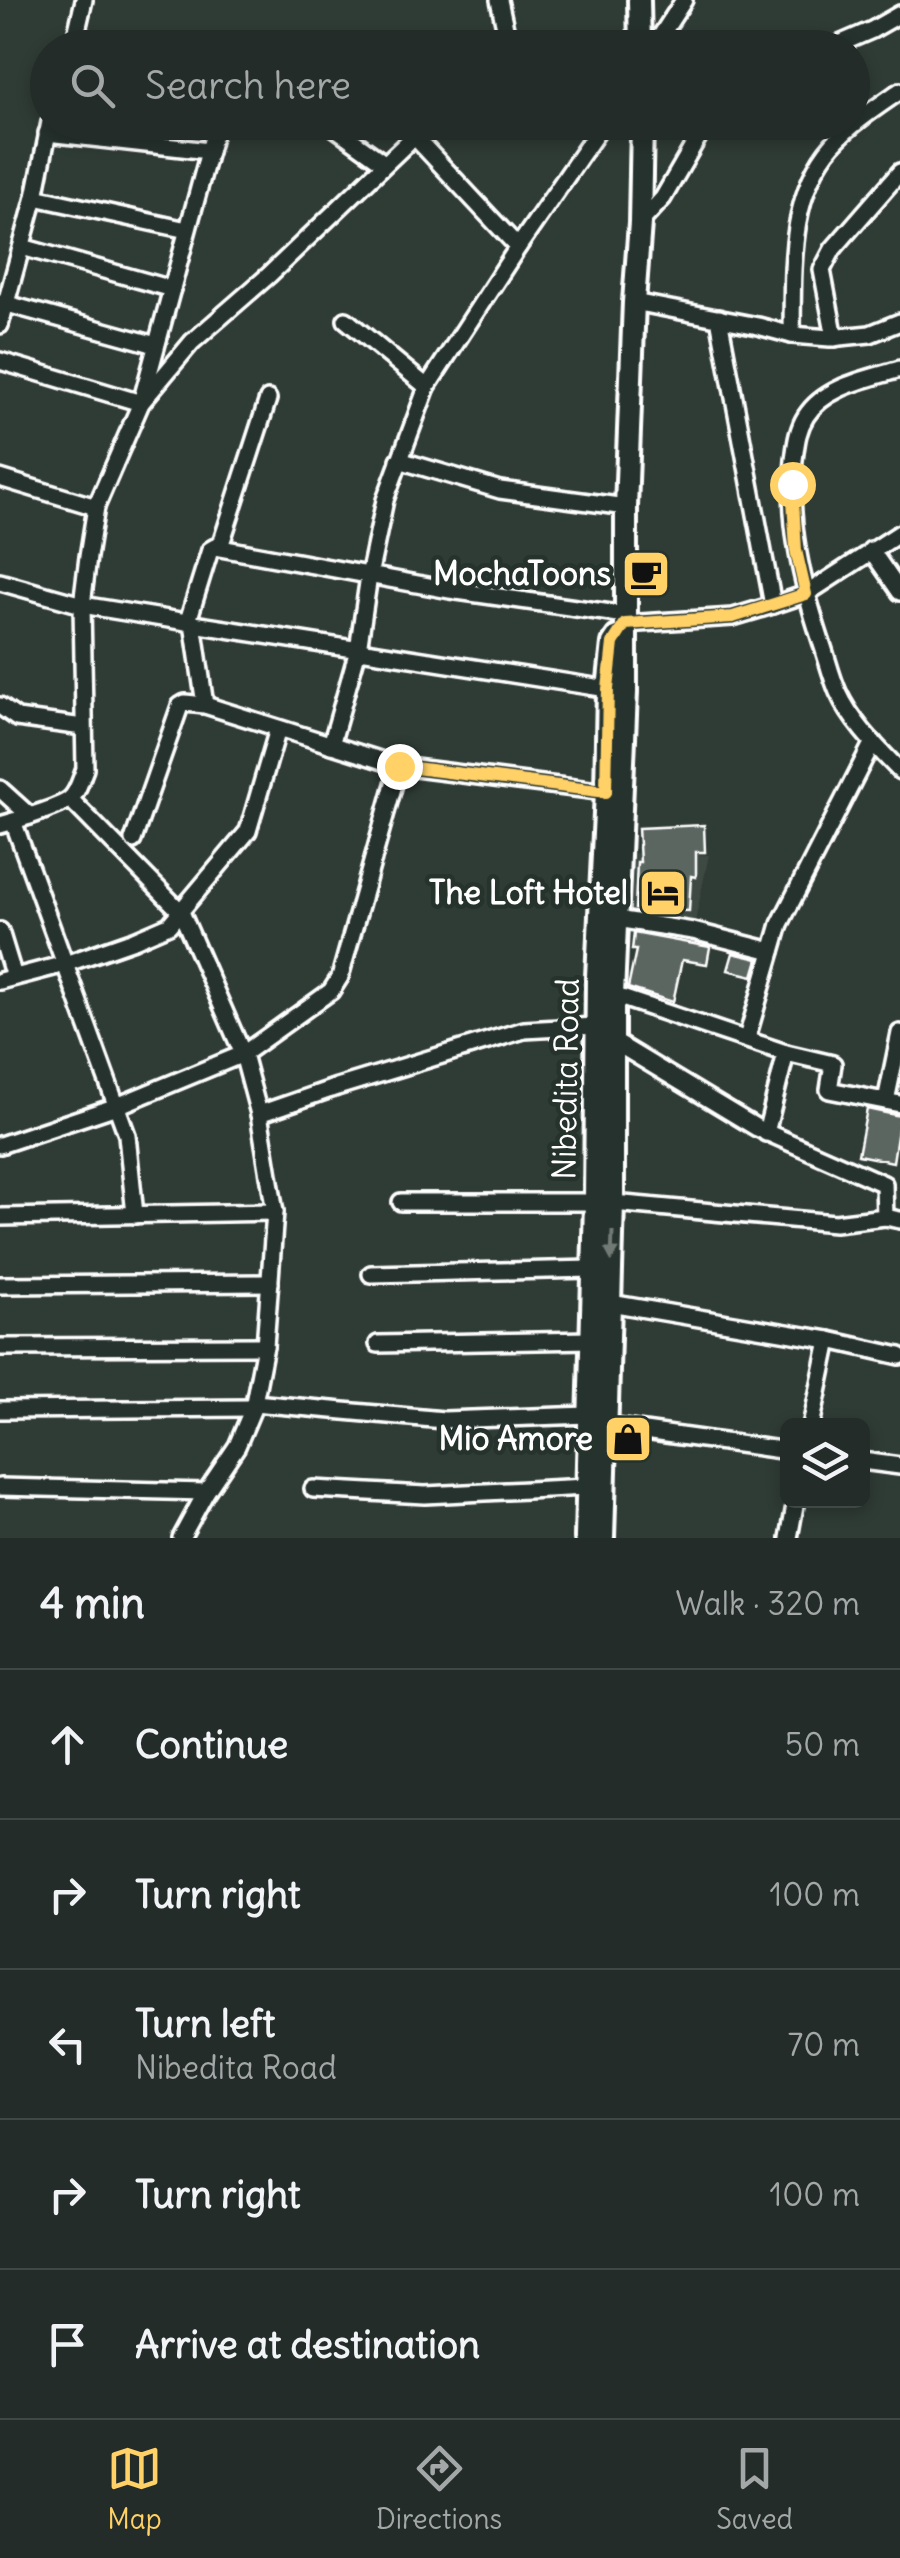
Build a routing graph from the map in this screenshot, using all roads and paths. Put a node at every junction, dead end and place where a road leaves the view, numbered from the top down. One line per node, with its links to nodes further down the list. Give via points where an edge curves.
1 (84, 0): 6 (street)
2 (498, 0): 7 (street)
3 (684, 0): 9 (street)
4 (638, 3): 8 (street)
5 (900, 14): 10 (street)
6 (78, 30)
7 (507, 30)
8 (639, 30)
9 (665, 30)
10 (870, 31)
11 (900, 92): 12 (street)
12 (870, 115)
13 (47, 140): 26 (street)
14 (132, 140): 23 (street)
15 (212, 140): 23 (street)
16 (352, 140): 24 (street)
17 (410, 140): 24 (street)
18 (418, 140): 30 (street)
19 (592, 140): 30 (street)
20 (642, 140): 27 (street, Nibedita Road)
21 (697, 140): 27 (street)
22 (837, 140): 38 (street, via 814,172 801,210)
23 (209, 151): 28 (street)
24 (384, 164): 45 (street, via 192,342)
25 (900, 172): 39 (street, via 825,262)
26 (35, 197): 28 (street); 29 (street)
27 (640, 223): 32 (street, Nibedita Road)
28 (188, 230): 31 (street)
29 (22, 246): 31 (street); 33 (street)
30 (518, 247): 43 (street)
31 (172, 289): 40 (street)
32 (634, 302): 34 (street); 49 (street, Nibedita Road)
33 (3, 303): 37 (street); 40 (street)
34 (719, 318): 38 (street); 58 (street)
35 (346, 320): 43 (street)
36 (900, 322): 39 (street)
37 (0, 325)
38 (792, 335): 39 (street)
39 (835, 338)
40 (156, 345): 45 (street)
41 (0, 361): 45 (street)
42 (900, 369): 56 (street, via 823,398 798,431 792,484)
43 (427, 387): 46 (street)
44 (268, 399): 51 (street)
45 (141, 403): 48 (street)
46 (399, 460): 49 (street, via 500,490); 53 (street)
47 (0, 478): 48 (street)
48 (96, 506): 57 (street)
49 (626, 508): 59 (street, Nibedita Road)
50 (900, 533): 52 (street)
51 (220, 547): 53 (street); 60 (street, via 210,550)
52 (871, 550): 55 (street); 56 (street)
53 (369, 576): 59 (street); 61 (street)
54 (0, 582): 57 (street)
55 (900, 592)
56 (806, 594): 58 (street); 67 (street, via 838,692)
57 (82, 605): 60 (street); 65 (street)
58 (773, 605): 59 (street, via 733,617)
59 (625, 620): 62 (street, Nibedita Road, via 613,643); 78 (street, Nibedita Road)
60 (191, 622): 61 (street); 63 (street)
61 (358, 650): 62 (street); 68 (street)
62 (608, 689): 72 (street, Nibedita Road)
63 (205, 705): 66 (street); 76 (street, via 180,706)
64 (0, 706): 65 (street, via 17,718)
65 (83, 727): 73 (street, via 85,769)
66 (278, 729): 68 (street); 77 (street, via 248,831)
67 (874, 742): 70 (street); 80 (street)
68 (331, 745): 69 (street)
69 (399, 766): 72 (street); 89 (street, via 337,986)
70 (900, 770)
71 (0, 789): 74 (street)
72 (606, 792): 84 (street, Nibedita Road)
73 (70, 798): 74 (street); 77 (street)
74 (30, 816): 75 (street)
75 (6, 823): 81 (street)
76 (133, 840)
77 (181, 912): 81 (street, via 169,925); 89 (street)
78 (616, 919): 80 (street); 83 (street, Nibedita Road)
79 (0, 931): 82 (street)
80 (772, 951): 86 (street)
81 (64, 964): 82 (street); 91 (street)
82 (7, 979)
83 (614, 995): 86 (street); 87 (street, Nibedita Road)
84 (596, 1026): 92 (street, via 524,1030); 96 (street, Nibedita Road)
85 (900, 1033): 90 (street)
86 (747, 1038): 88 (street)
87 (613, 1041): 93 (street); 96 (street, Nibedita Road)
88 (786, 1053): 90 (street, via 833,1064 829,1090); 93 (street)
89 (243, 1054): 91 (street); 92 (street)
90 (893, 1103)
91 (117, 1106): 94 (street); 98 (street)
92 (259, 1114): 97 (street)
93 (766, 1133): 100 (street, via 884,1184)
94 (0, 1145)
95 (401, 1202): 96 (street)
96 (604, 1202): 100 (street, via 835,1224); 101 (street, Nibedita Road); 105 (street, Nibedita Road, one-way to 105)
97 (275, 1212): 98 (street); 103 (street)
98 (135, 1215): 99 (street)
99 (0, 1218)
100 (892, 1219)
101 (592, 1269): 102 (street); 106 (street, Nibedita Road)
102 (371, 1274)
103 (270, 1282): 104 (street); 109 (street)
104 (0, 1285)
105 (610, 1304): 107 (street); 116 (street, Nibedita Road)
106 (591, 1340): 108 (street); 114 (street, Nibedita Road)
107 (829, 1340): 111 (street); 115 (street)
108 (378, 1344)
109 (265, 1346): 110 (street); 112 (street)
110 (0, 1348)
111 (900, 1356)
112 (254, 1406): 113 (street); 114 (street, via 444,1420); 123 (street)
113 (0, 1410)
114 (589, 1416): 121 (street, Nibedita Road)
115 (814, 1418)
116 (608, 1426): 117 (street); 121 (street, Nibedita Road)
117 (780, 1450)
118 (870, 1462): 119 (street)
119 (900, 1466)
120 (0, 1487): 123 (street)
121 (596, 1488): 122 (street, via 425,1495); 126 (street, Nibedita Road); 127 (street, Nibedita Road)
122 (313, 1489)
123 (206, 1492): 125 (street)
124 (795, 1508): 128 (street)
125 (182, 1538)
126 (586, 1538)
127 (603, 1538)
128 (789, 1538)

